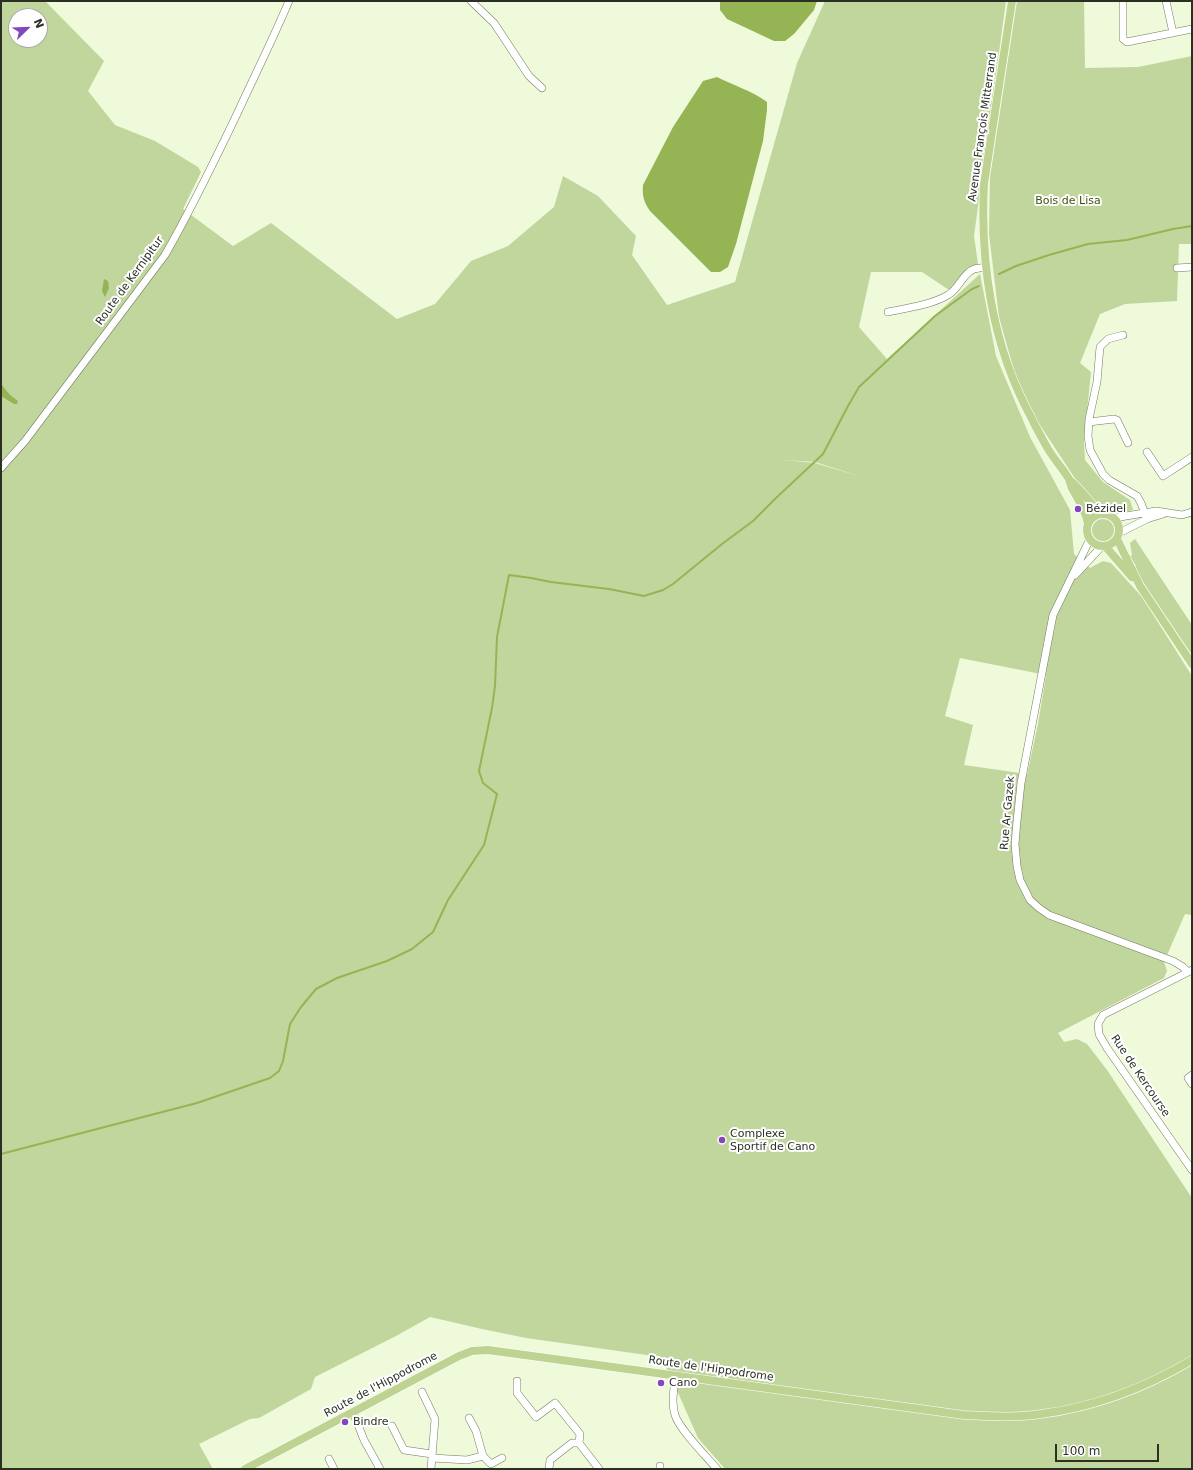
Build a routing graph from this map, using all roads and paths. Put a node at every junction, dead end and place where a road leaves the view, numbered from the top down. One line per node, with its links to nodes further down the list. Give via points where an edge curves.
1 (289, 1): 18 (street, Route de Kernipitur, via 205,181 165,255 25,441)
2 (471, 1): 8 (street, via 494,23 529,76)
3 (1012, 1): 9 (main road, Avenue François Mitterrand, via 984,184 983,229)
4 (1123, 1): 7 (street, via 1123,39 1127,42)
5 (1166, 1): 7 (street)
6 (1192, 29): 7 (street)
7 (1173, 33)
8 (542, 88)
9 (986, 267): 12 (street, via 967,273 949,295); 19 (main road, Avenue François Mitterrand, via 994,316 1013,378 1048,449)
10 (1192, 267): 11 (street)
11 (1177, 268)
12 (888, 312)
13 (1123, 335): 14 (street, via 1108,339 1100,347)
14 (1089, 422): 15 (street, via 1117,420); 22 (street, via 1090,450 1103,474 1137,496)
15 (1128, 443)
16 (1147, 452): 17 (street, via 1163,476)
17 (1192, 457)
18 (1, 468)
19 (1068, 479): 21 (main road, Avenue François Mitterrand); 24 (main road, Avenue François Mitterrand, via 1084,510)
20 (1192, 512): 22 (street, via 1182,515 1156,511)
21 (1103, 514): 23 (main road); 24 (main road, via 1092,517)
22 (1146, 516): 23 (street); 25 (street)
23 (1114, 518): 25 (main road, via 1119,528)
24 (1088, 524): 26 (main road, via 1087,532)
25 (1118, 536): 27 (main road, via 1110,545); 29 (main road)
26 (1090, 539): 27 (main road, via 1097,545); 28 (street, Rue Ar Gazek)
27 (1104, 546): 28 (street, Rue Ar Gazek); 29 (main road)
28 (1069, 581): 31 (street, Rue Ar Gazek, via 1053,615 1021,783 1015,844 1020,880 1030,900 1049,915 1173,961)
29 (1140, 586): 30 (main road)
30 (1192, 664)
31 (1190, 971): 34 (street, Rue de Kercourse, via 1103,1014 1098,1024 1099,1034 1107,1048)
32 (1192, 1075): 33 (street, via 1188,1078)
33 (1192, 1084)
34 (1192, 1170)
35 (1192, 1360): 36 (main road, Route de l'Hippodrome, via 1165,1376 1127,1393 1088,1405 1040,1414 998,1417 964,1415)
36 (676, 1375): 39 (main road, Route de l'Hippodrome, via 488,1350 472,1351); 53 (street, via 673,1400 675,1415 681,1427)
37 (518, 1381): 42 (street, via 517,1393 536,1417 555,1403 580,1434)
38 (422, 1392): 43 (street, via 435,1419)
39 (353, 1412): 47 (main road, Route de l'Hippodrome); 49 (street, via 364,1440)
40 (469, 1418): 44 (street, via 476,1431)
41 (392, 1426): 43 (street, via 404,1450)
42 (579, 1443): 51 (street, via 572,1443 550,1460); 52 (street)
43 (432, 1456): 44 (street, via 468,1460); 50 (street)
44 (483, 1456): 45 (street, via 491,1464)
45 (502, 1458)
46 (329, 1459): 48 (street)
47 (245, 1469)
48 (334, 1469)
49 (380, 1469)
50 (432, 1469)
51 (550, 1469)
52 (599, 1469)
53 (717, 1469)

